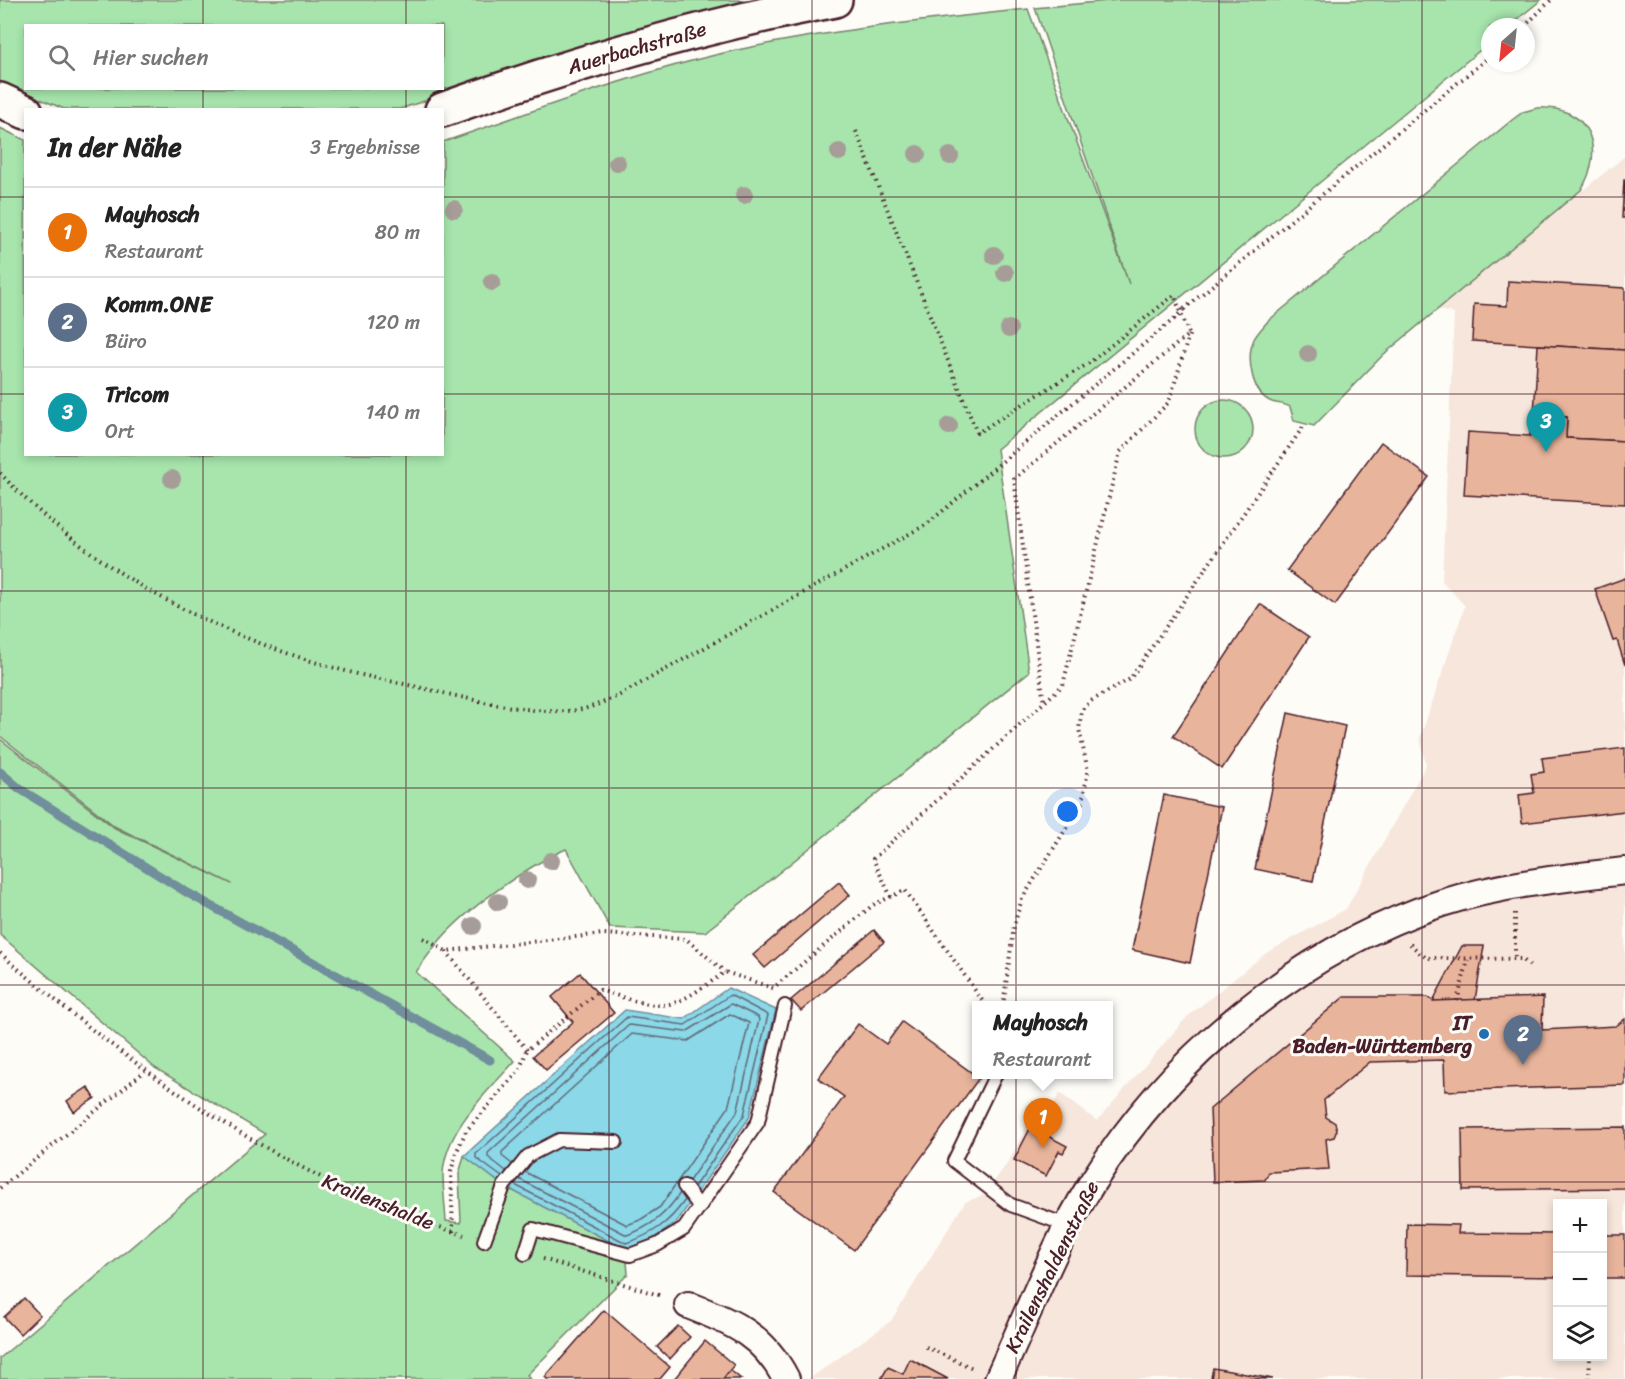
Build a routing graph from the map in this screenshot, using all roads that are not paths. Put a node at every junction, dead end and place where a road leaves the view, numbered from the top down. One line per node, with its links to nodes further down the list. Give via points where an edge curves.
1 (835, 0): 3 (main road, Auerbachstraße, via 766,13 621,50)
2 (0, 100): 4 (main road)
3 (444, 109)
4 (24, 111)
5 (1625, 871): 11 (street, Krailenshaldenstraße, via 1518,886 1444,902 1386,923 1293,978 1251,1007 1179,1070 1119,1142)
6 (785, 1006): 10 (lane, via 758,1122)
7 (994, 1079): 11 (lane, via 954,1161 1011,1205)
8 (616, 1142): 12 (lane, via 559,1140 528,1156 504,1186)
9 (684, 1186): 10 (lane)
10 (700, 1207): 13 (lane, via 684,1229 630,1255 533,1229)
11 (1068, 1226): 15 (street, Krailenshaldenstraße)
12 (483, 1241)
13 (525, 1254)
14 (688, 1305): 16 (street, via 731,1322 756,1338 777,1360)
15 (987, 1374)
16 (786, 1379)

